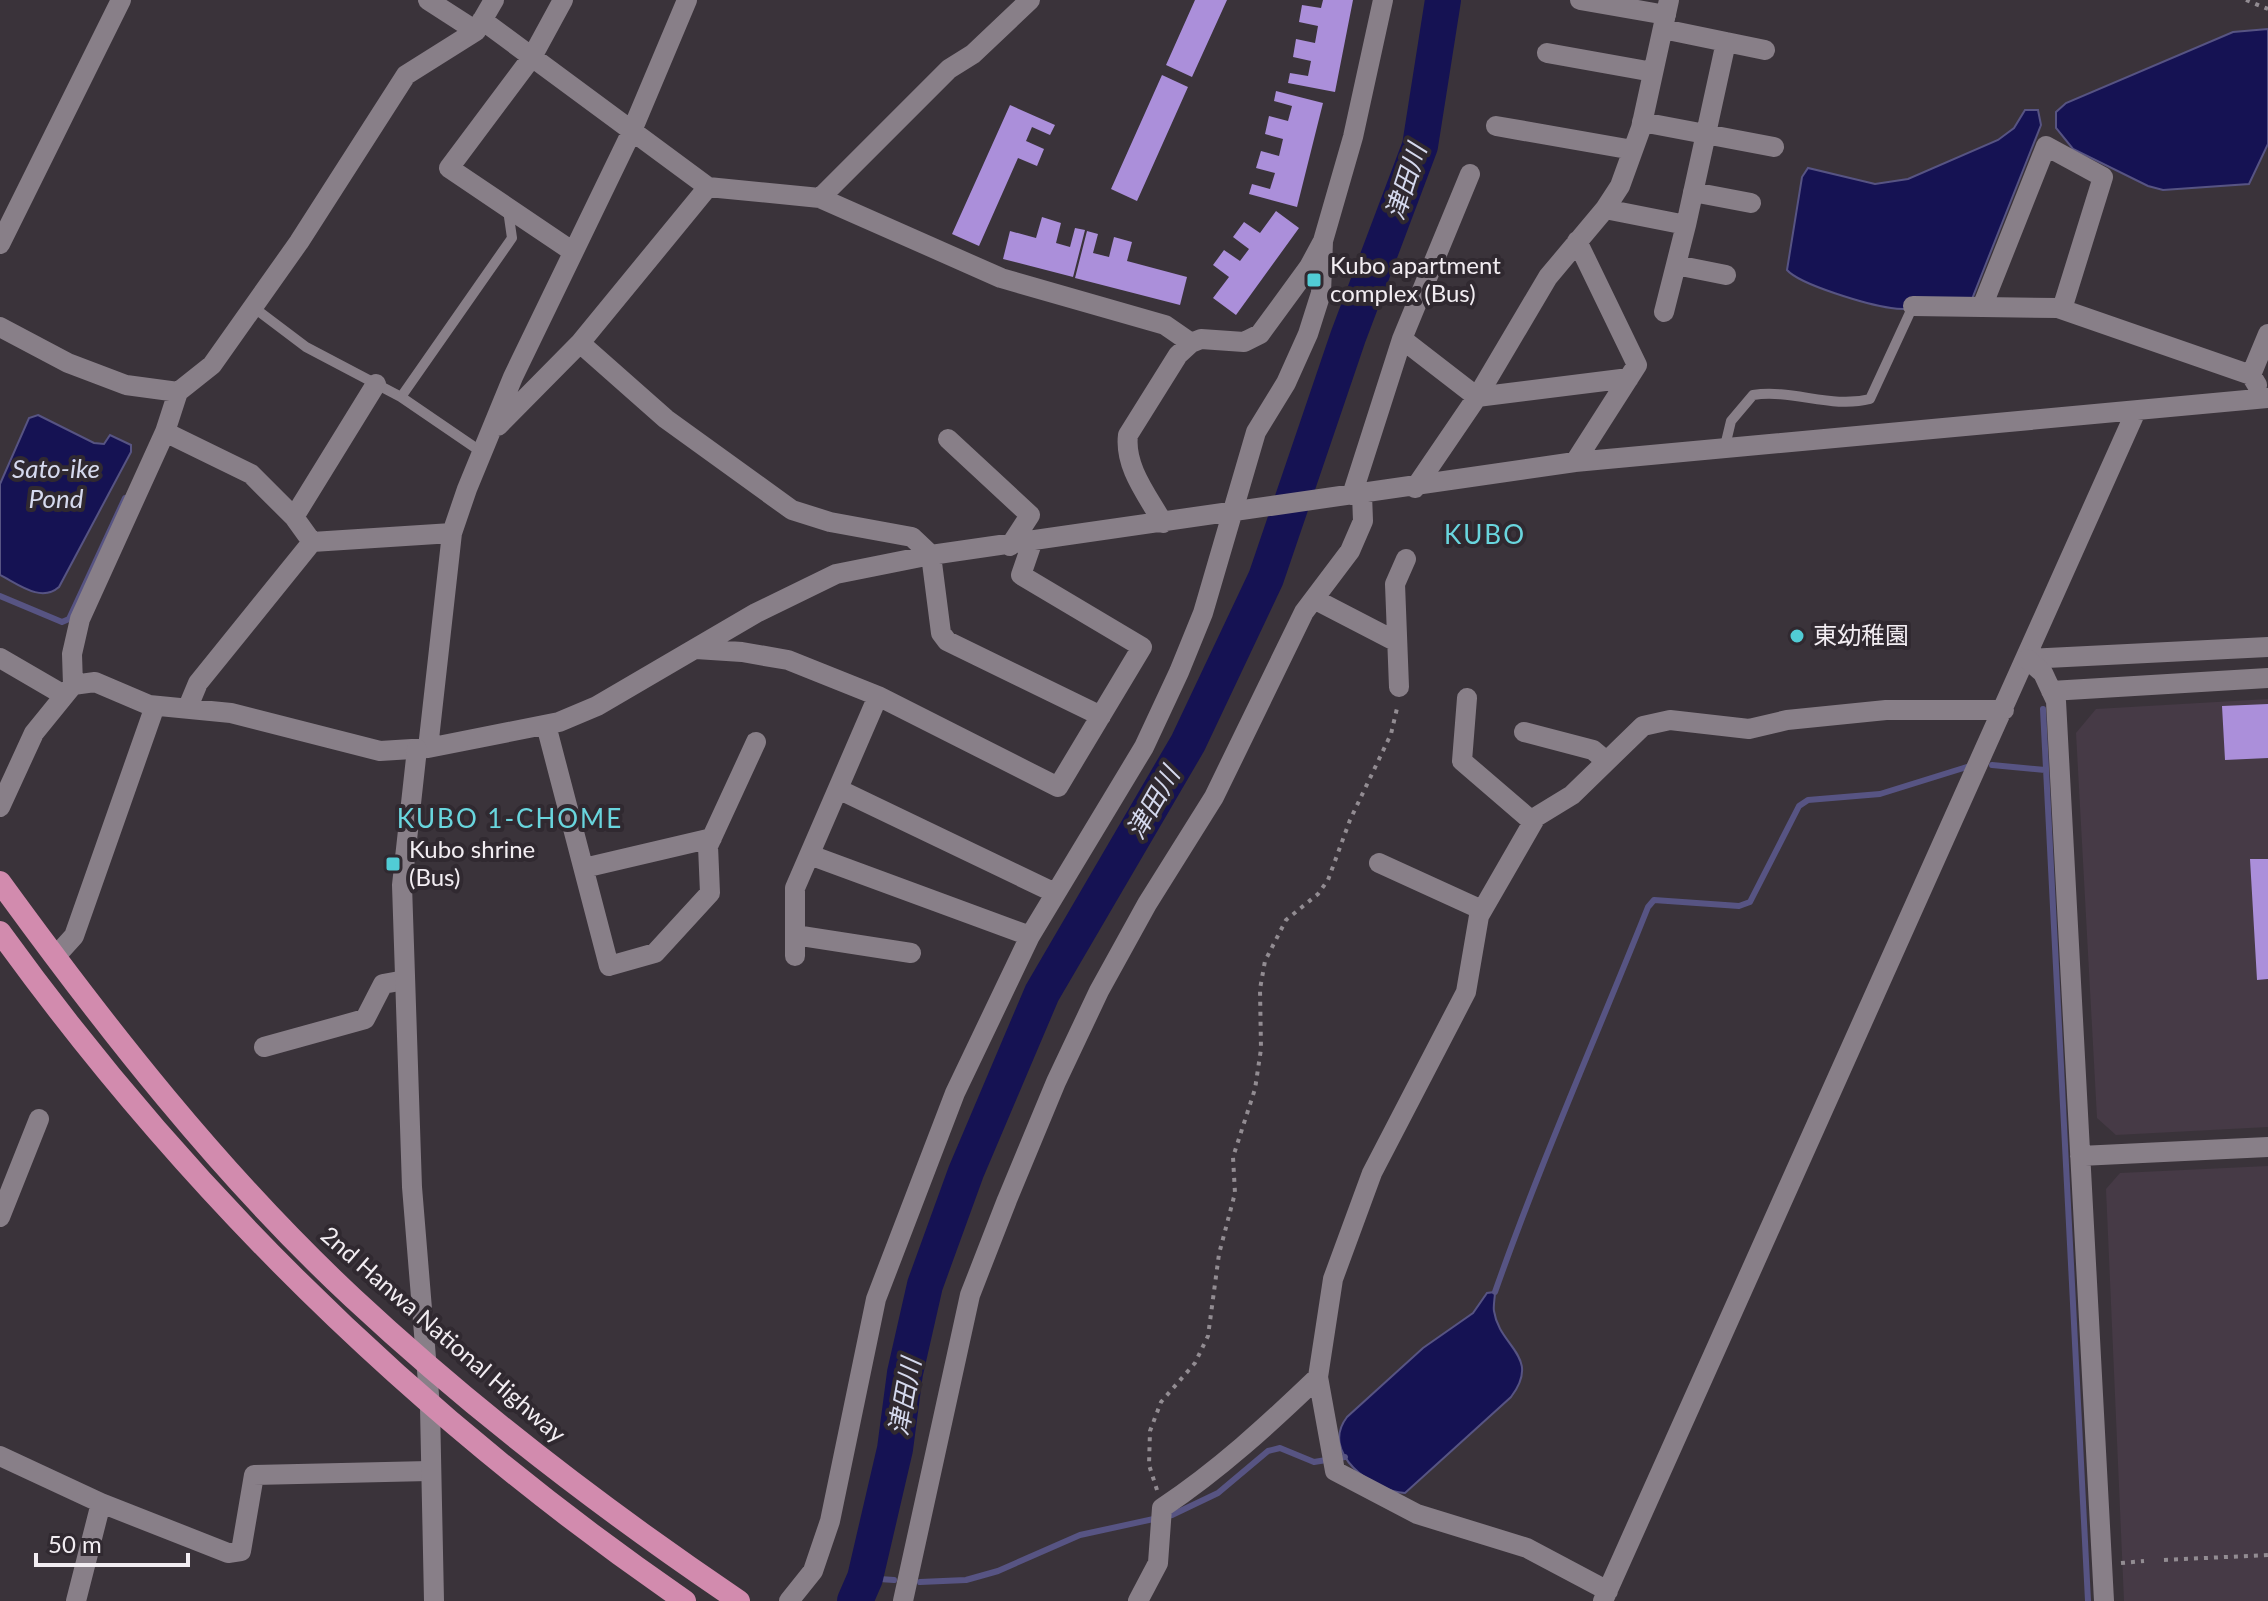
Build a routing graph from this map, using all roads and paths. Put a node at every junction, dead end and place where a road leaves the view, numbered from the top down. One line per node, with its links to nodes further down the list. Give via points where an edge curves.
1 (121, 0): 34 (street)
2 (428, 0): 12 (street)
3 (494, 0): 12 (street)
4 (563, 0): 16 (street)
5 (687, 0): 20 (street)
6 (1030, 0): 27 (street, via 973,54 949,69)
7 (1383, 0): 32 (street)
8 (1580, 0): 11 (street)
9 (2246, 0): 10 (path)
10 (2268, 9)
11 (1666, 15): 13 (street); 17 (street)
12 (479, 25): 16 (street); 39 (street, via 406,75)
13 (1726, 42): 14 (street); 21 (street)
14 (1765, 50)
15 (1547, 53): 17 (street)
16 (532, 57): 20 (street); 29 (street, via 449,168)
17 (1653, 72): 18 (street)
18 (1642, 122): 21 (street); 23 (street)
19 (1496, 126): 23 (street)
20 (631, 133): 25 (street); 35 (street)
21 (1705, 136): 22 (street); 26 (street)
22 (1774, 147)
23 (1633, 150): 30 (street)
24 (1470, 174): 45 (street)
25 (708, 187): 27 (street); 46 (street)
26 (1693, 192): 28 (street); 31 (street)
27 (820, 198): 47 (street, via 1001,278 1165,325)
28 (1751, 203)
29 (507, 207): 35 (street); 52 (lane, via 512,238)
30 (1605, 209): 31 (street); 33 (street)
31 (1686, 225): 36 (street)
32 (1323, 241): 47 (street, via 1260,334 1244,342); 64 (street, via 1321,293 1286,383 1256,432)
33 (1577, 241): 49 (street, via 1637,365); 53 (street, via 1548,277)
34 (0, 244)
35 (572, 251): 56 (street)
36 (1676, 265): 37 (street); 42 (street)
37 (1726, 275)
38 (1913, 306): 40 (street); 59 (lane, via 1870,399 1847,405 1777,391 1753,395 1731,421)
39 (253, 307): 50 (lane, via 306,347); 51 (street, via 212,365)
40 (1982, 307): 41 (street); 41 (street, via 2046,146 2103,177)
41 (2062, 309): 48 (street)
42 (1664, 312)
43 (0, 327): 51 (street, via 68,363 126,385)
44 (2268, 334): 48 (street)
45 (1402, 339): 53 (street); 63 (street)
46 (580, 343): 56 (street); 71 (street, via 666,419 792,510 912,537)
47 (1191, 343): 66 (street, via 1128,435 1126,451)
48 (2251, 375): 54 (street)
49 (1629, 378): 53 (street); 61 (street)
50 (376, 384): 52 (lane); 65 (street)
51 (178, 392): 57 (street)
52 (401, 397): 60 (lane)
53 (1477, 397): 62 (street)
54 (2266, 398): 55 (street)
55 (2136, 411): 59 (street); 78 (street)
56 (492, 431): 60 (street)
57 (165, 432): 65 (street, via 251,474); 81 (street, via 80,619)
58 (948, 439): 70 (street, via 1030,515)
59 (1725, 446): 61 (street)
60 (483, 453): 67 (street)
61 (1575, 462): 62 (street)
62 (1415, 488): 63 (street)
63 (1357, 494): 64 (street); 73 (street, via 1363,521 1350,551)
64 (1234, 512): 66 (street); 102 (street, via 1203,613 1144,747)
65 (294, 517): 68 (street)
66 (1163, 523): 69 (street)
67 (452, 533): 68 (street); 92 (street)
68 (312, 542): 86 (street, via 198,683)
69 (1032, 543): 70 (street); 88 (street, via 1021,575 1142,647)
70 (1010, 546): 71 (street)
71 (931, 555): 76 (street, via 836,574); 88 (street, via 941,633 947,641)
72 (1406, 559): 74 (street, via 1395,584)
73 (1314, 599): 74 (street); 131 (street, via 1285,647 1214,797 1099,991 1012,1187 970,1295)
74 (1397, 642): 80 (street)
75 (2268, 647): 78 (street)
76 (696, 649): 83 (street, via 788,660); 89 (street, via 597,706)
77 (0, 658): 81 (street)
78 (2027, 659): 82 (street, via 2043,673); 87 (street)
79 (2268, 678): 82 (street)
80 (1399, 687): 120 (path, via 1391,734 1328,880 1286,920 1265,961 1255,1089 1233,1157 1235,1193 1219,1254 1208,1336 1195,1363 1161,1402 1150,1431 1149,1465)
81 (67, 689): 85 (street, via 95,682); 95 (street, via 34,733)
82 (2051, 691): 112 (street, via 2056,701)
83 (878, 696): 88 (street, via 1058,787); 94 (street)
84 (1467, 698): 96 (street, via 1462,761)
85 (155, 706): 86 (street); 107 (street, via 74,936)
86 (188, 707): 92 (street, via 291,726 380,751)
87 (2004, 710): 93 (street, via 1886,710 1749,729 1670,720 1643,726); 125 (street)
88 (1101, 716)
89 (546, 725): 92 (street); 100 (street)
90 (1524, 732): 93 (street, via 1593,750)
91 (756, 742): 97 (street)
92 (422, 748): 108 (street, via 402,885)
93 (1606, 761): 96 (street, via 1572,795)
94 (838, 789): 98 (street); 102 (street)
95 (0, 807)
96 (1533, 822): 103 (street)
97 (712, 838): 100 (street); 100 (street, via 710,893 655,953 609,966)
98 (810, 855): 105 (street); 106 (street, via 795,888 795,946)
99 (1379, 863): 103 (street)
100 (584, 868)
101 (0, 882): 107 (highway, 2nd Hanwa National Highway)
102 (1055, 893): 105 (street)
103 (1482, 910): 115 (street, via 1466,992 1372,1173 1333,1279)
104 (0, 932): 116 (highway, via 100,1065 182,1160 299,1285)
105 (1030, 936): 130 (street, via 955,1093 876,1299 830,1521 813,1571)
106 (911, 953)
107 (55, 957): 114 (highway, 2nd Hanwa National Highway, via 242,1185 354,1300)
108 (405, 980): 109 (street, via 383,984 365,1019); 114 (street, via 412,1187)
109 (264, 1047)
110 (39, 1119): 113 (street)
111 (2268, 1147): 112 (street)
112 (2080, 1156): 133 (street)
113 (0, 1217)
114 (427, 1362): 116 (street); 129 (highway, 2nd Hanwa National Highway, via 582,1488)
115 (1318, 1377): 120 (street); 125 (street, via 1332,1463 1417,1514 1527,1548)
116 (430, 1407): 118 (street); 128 (highway)
117 (0, 1456): 119 (street)
118 (429, 1471): 119 (street, via 254,1475 241,1551 228,1553); 127 (street)
119 (101, 1503): 126 (street)
120 (1162, 1516): 132 (street, via 1158,1563)
121 (2268, 1555): 122 (path)
122 (2164, 1560)
123 (2144, 1561): 124 (path)
124 (2121, 1563)
125 (1606, 1596)
126 (76, 1601)
127 (434, 1601)
128 (685, 1601)
129 (739, 1601)
130 (789, 1601)
131 (903, 1601)
132 (1138, 1601)
133 (2104, 1601)

